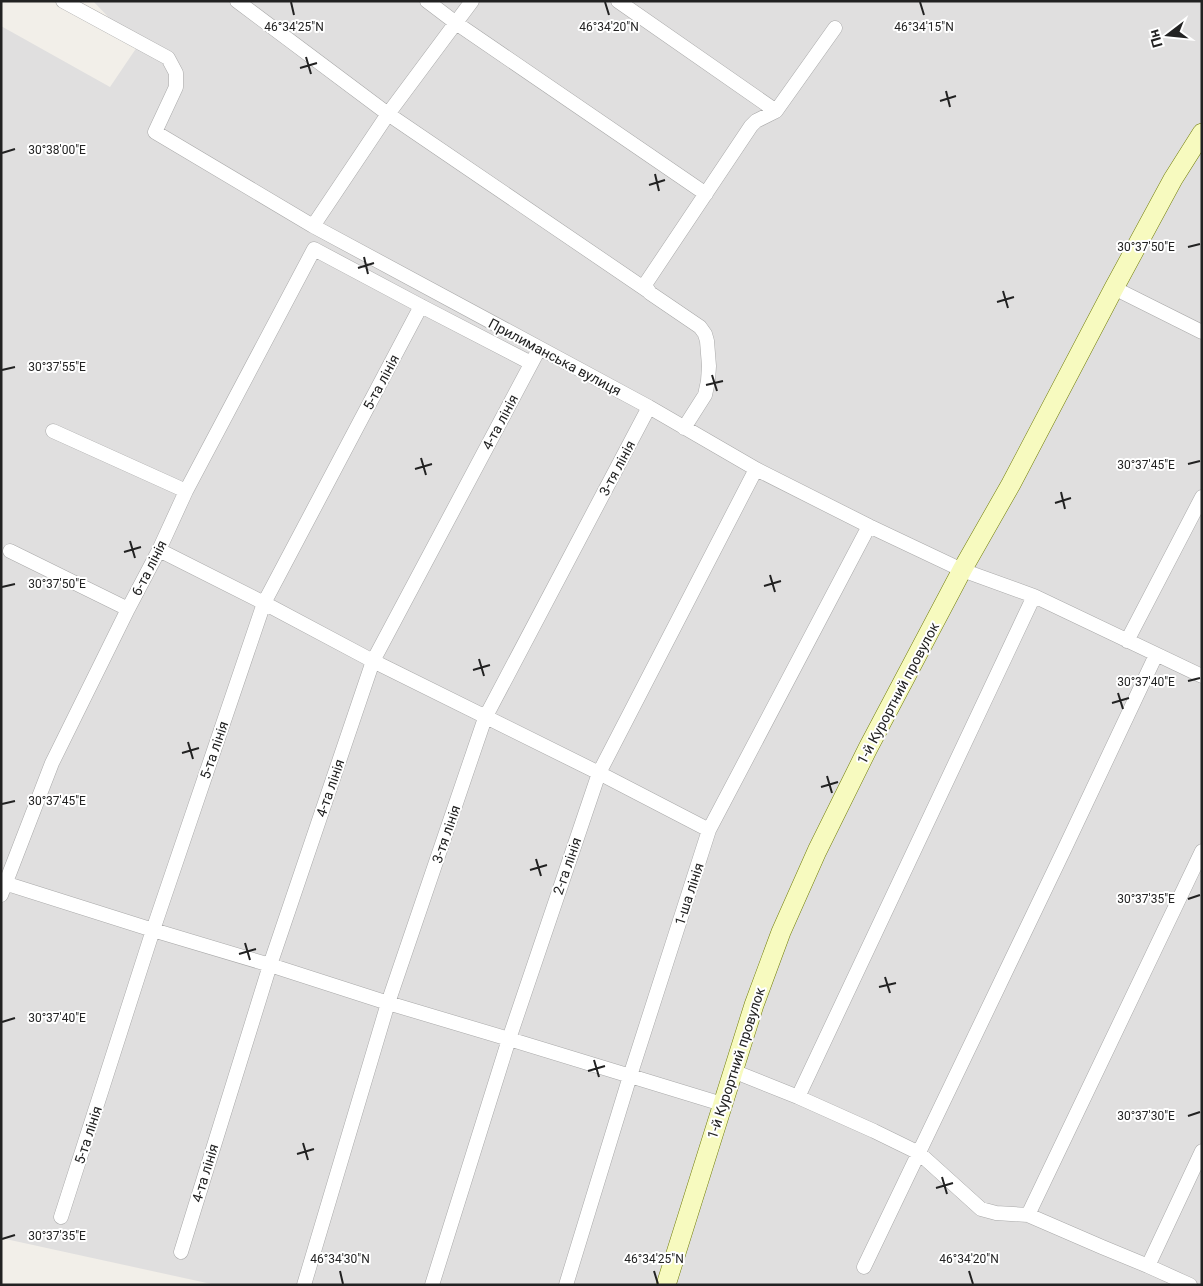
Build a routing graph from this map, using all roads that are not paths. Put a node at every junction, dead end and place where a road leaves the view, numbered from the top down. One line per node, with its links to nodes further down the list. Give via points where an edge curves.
1 (63, 1): 12 (street, Прилиманська вулиця, via 168,58 176,73 176,87 155,132)
2 (237, 1): 9 (street)
3 (427, 1): 6 (street)
4 (472, 1): 6 (street)
5 (618, 1): 8 (street)
6 (456, 23): 9 (street); 11 (street)
7 (836, 28): 8 (street)
8 (776, 111): 11 (street, via 756,121)
9 (388, 114): 12 (street); 14 (street)
10 (1202, 133): 13 (street, 1-й Курортний провулок)
11 (706, 194): 14 (street, via 646,283)
12 (313, 226): 17 (street, Прилиманська вулиця)
13 (1114, 288): 16 (street); 28 (street, 1-й Курортний провулок)
14 (648, 291): 20 (street, via 700,326 705,334 709,366 705,395)
15 (421, 306): 18 (street); 23 (street, 6-та лінія, via 314,249); 30 (street, 5-та лінія)
16 (1202, 332)
17 (539, 349): 18 (street, 4-та лінія); 19 (street, Прилиманська вулиця)
18 (531, 363): 34 (street, 4-та лінія)
19 (649, 408): 20 (street, Прилиманська вулиця); 36 (street, 3-тя лінія)
20 (684, 428): 22 (street, Прилиманська вулиця)
21 (53, 431): 23 (street)
22 (756, 469): 25 (street, Прилиманська вулиця); 37 (street, 2-га лінія)
23 (186, 490): 26 (street, 6-та лінія)
24 (1202, 497): 32 (street)
25 (869, 526): 28 (street, Прилиманська вулиця); 38 (street, 1-ша лінія)
26 (159, 550): 30 (street); 31 (street, 6-та лінія)
27 (10, 551): 31 (street)
28 (962, 570): 29 (street, Прилиманська вулиця); 45 (street, 1-й Курортний провулок, via 817,851 754,1005)
29 (1034, 596): 32 (street, Прилиманська вулиця); 47 (street)
30 (264, 603): 34 (street); 41 (street, 5-та лінія)
31 (128, 609): 40 (street, 6-та лінія, via 52,763)
32 (1127, 641): 33 (street, Прилиманська вулиця)
33 (1156, 655): 35 (street, Прилиманська вулиця); 50 (street)
34 (373, 661): 36 (street); 42 (street, 4-та лінія)
35 (1202, 676)
36 (485, 718): 37 (street); 43 (street, 3-тя лінія)
37 (599, 773): 38 (street); 44 (street, 2-га лінія)
38 (709, 830): 46 (street, 1-ша лінія)
39 (1202, 851): 51 (street)
40 (3, 887): 41 (street)
41 (153, 930): 42 (street); 52 (street, 5-та лінія)
42 (270, 965): 43 (street); 53 (street, 4-та лінія)
43 (388, 1003): 44 (street); 56 (street, 3-тя лінія)
44 (509, 1038): 46 (street); 57 (street, 2-га лінія)
45 (733, 1071): 47 (street); 48 (street, 1-й Курортний провулок)
46 (630, 1076): 48 (street); 58 (street, 1-ша лінія)
47 (798, 1096): 50 (street)
48 (722, 1104): 59 (street, 1-й Курортний провулок)
49 (1202, 1151): 54 (street)
50 (919, 1153): 51 (street, via 981,1209); 55 (street)
51 (1028, 1215): 54 (street)
52 (62, 1217)
53 (181, 1252)
54 (1148, 1266): 60 (street)
55 (864, 1267)
56 (304, 1285)
57 (432, 1285)
58 (566, 1285)
59 (666, 1285)
60 (1190, 1285)

